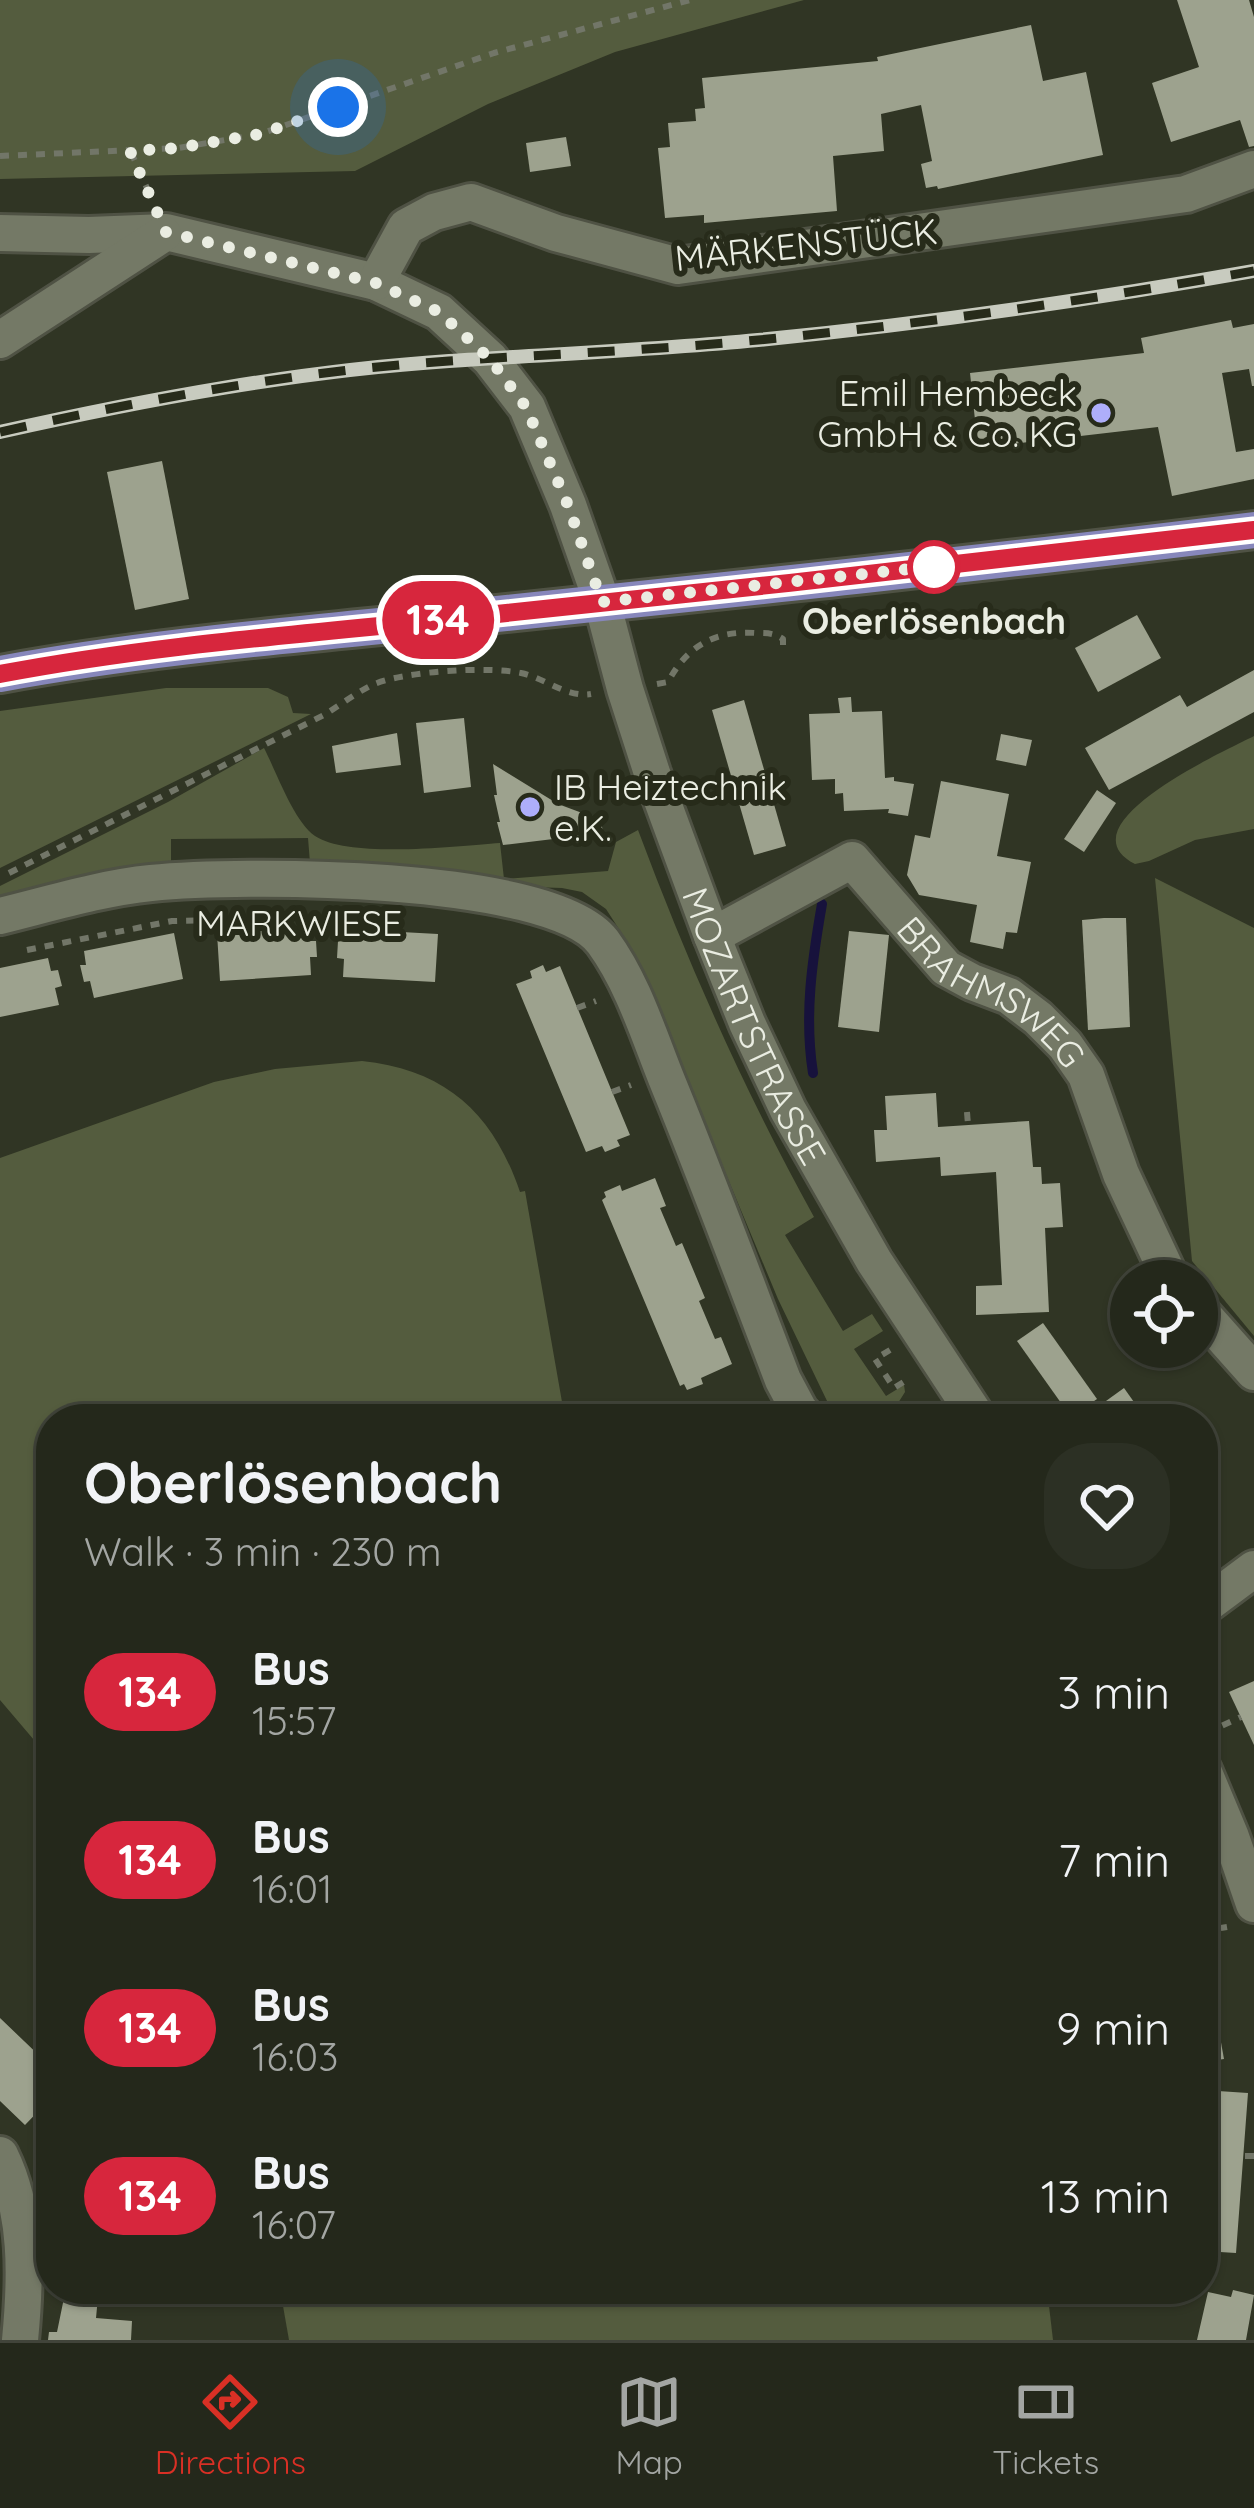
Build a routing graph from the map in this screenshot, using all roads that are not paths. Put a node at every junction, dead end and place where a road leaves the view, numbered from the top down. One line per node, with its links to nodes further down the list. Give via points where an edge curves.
1 (1254, 170): 4 (street, MÄRKENSTÜCK, via 1186,194 678,266 471,202 406,227)
2 (166, 232): 3 (street); 4 (street); 5 (street)
3 (0, 233)
4 (376, 283): 7 (street, via 439,312 526,407)
5 (0, 340)
6 (1254, 530): 7 (main road)
7 (602, 602): 8 (main road); 10 (street, MOZARTSTRASSE)
8 (0, 674)
9 (0, 916): 14 (street, MARKWIESE, via 149,883 241,878 437,887 556,910 588,928 630,989)
10 (712, 936): 11 (street, BRAHMSWEG, via 852,860 946,968 1010,996 1065,1045 1086,1075); 15 (street, MOZARTSTRASSE, via 788,1110)
11 (1161, 1260)
12 (1218, 1332): 13 (street)
13 (1254, 1372)
14 (796, 1404)
15 (963, 1404)
16 (1254, 1569): 17 (street)
17 (1218, 1596)
18 (1218, 1806): 19 (street)
19 (1254, 1904)
20 (0, 2155): 21 (street, via 22,2239)
21 (20, 2340)

